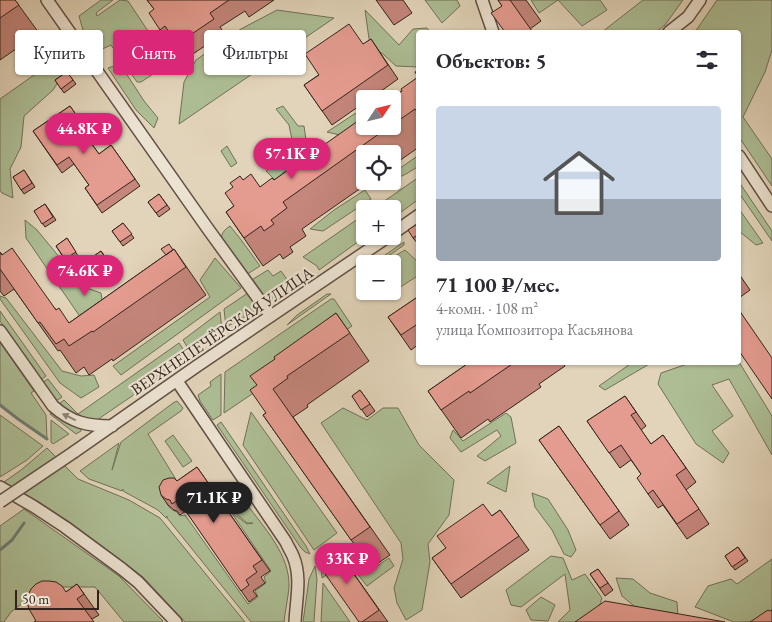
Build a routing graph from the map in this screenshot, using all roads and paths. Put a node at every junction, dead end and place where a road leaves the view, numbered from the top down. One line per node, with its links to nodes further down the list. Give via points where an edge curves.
1 (47, 0): 13 (street)
2 (482, 0): 5 (street)
3 (700, 0): 4 (street)
4 (688, 17): 6 (street); 7 (street)
5 (492, 30)
6 (672, 30)
7 (685, 30)
8 (741, 160): 9 (street)
9 (772, 206)
10 (416, 217): 11 (street)
11 (401, 228)
12 (375, 245): 13 (street, ВЕРХНЕПЕЧЁРСКАЯ УЛИЦА)
13 (271, 316): 15 (street, ВЕРХНЕПЕЧЁРСКАЯ УЛИЦА)
14 (0, 331): 16 (street, one-way to 14, via 94,426 62,414)
15 (177, 380): 16 (street, ВЕРХНЕПЕЧЁРСКАЯ УЛИЦА); 20 (street, via 293,555 298,581)
16 (112, 426): 18 (street, ВЕРХНЕПЕЧЁРСКАЯ УЛИЦА, bridge)
17 (0, 487): 19 (street, via 57,522 122,569)
18 (0, 502)
19 (176, 622)
20 (294, 622)

